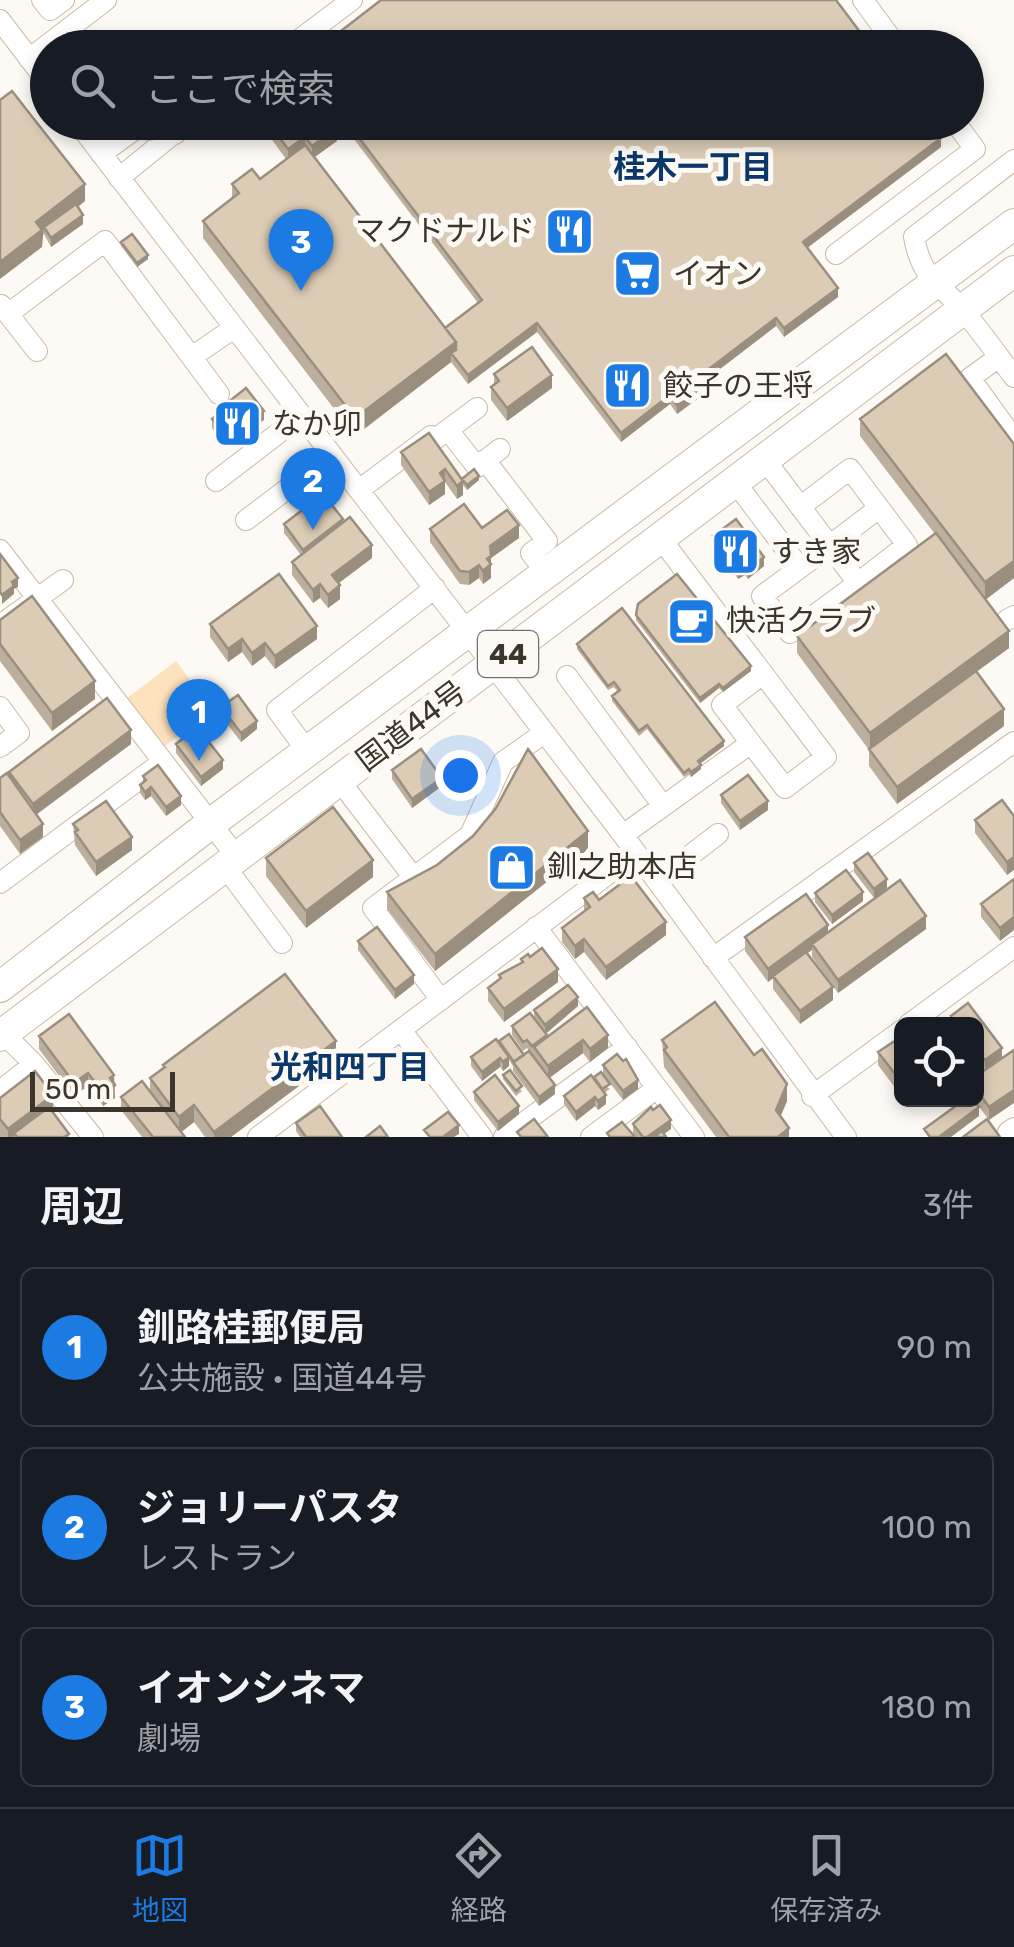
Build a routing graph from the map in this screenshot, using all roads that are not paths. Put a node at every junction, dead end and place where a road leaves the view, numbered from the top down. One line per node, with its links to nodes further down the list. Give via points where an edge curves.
1 (42, 0): 2 (street, via 50,10)
2 (64, 0)
3 (106, 0): 7 (street)
4 (352, 0): 8 (street)
5 (862, 0): 9 (street)
6 (0, 20): 10 (street)
7 (67, 30)
8 (312, 30)
9 (884, 30)
10 (29, 59)
11 (90, 140): 15 (street)
12 (120, 140): 15 (street)
13 (167, 140): 17 (street)
14 (968, 140): 19 (street, via 975,149)
15 (101, 154): 17 (street)
16 (1014, 160): 21 (street, via 914,237 918,260)
17 (119, 178): 24 (street)
18 (1014, 224): 21 (highway, 国道44号 / 44)
19 (836, 254)
20 (1011, 279): 23 (highway, 国道44号 / 44)
21 (934, 284): 23 (street); 36 (highway, 国道44号 / 44)
22 (4, 308): 25 (street); 26 (street, via 105,242)
23 (963, 310): 27 (street); 35 (highway, 国道44号 / 44)
24 (234, 328): 26 (street); 31 (street)
25 (37, 351)
26 (192, 356): 29 (street)
27 (999, 357): 28 (street); 33 (street, via 970,378)
28 (1014, 377)
29 (220, 394)
30 (477, 408): 32 (street)
31 (302, 416): 34 (street); 37 (street)
32 (448, 430): 39 (street, via 434,440 430,436); 48 (street, via 476,466 492,455 547,541 531,554)
33 (1014, 439)
34 (332, 455): 39 (street); 43 (street)
35 (764, 460): 38 (highway, 国道44号 / 44); 41 (street)
36 (682, 472): 40 (street); 48 (highway, 国道44号 / 44)
37 (216, 481)
38 (736, 482): 40 (highway, 国道44号 / 44); 47 (street)
39 (359, 490): 51 (street)
40 (707, 503): 44 (highway, 国道44号 / 44)
41 (800, 506): 42 (street, via 850,469); 45 (street)
42 (880, 508): 45 (street); 50 (street, via 907,545)
43 (246, 520)
44 (661, 539): 55 (highway, 国道44号 / 44); 56 (street)
45 (830, 546): 47 (street); 50 (street)
46 (0, 550): 52 (street)
47 (800, 568): 50 (street, via 762,596 790,633)
48 (546, 572): 54 (highway, 国道44号 / 44)
49 (63, 580): 52 (street)
50 (858, 583)
51 (435, 588): 54 (street); 63 (street, via 276,710)
52 (37, 598): 53 (street); 64 (street)
53 (0, 625)
54 (468, 632): 55 (street); 63 (highway, 国道44号 / 44)
55 (493, 666): 59 (street); 65 (highway, 国道44号 / 44)
56 (763, 674): 61 (street, via 722,705); 61 (street, via 826,757 785,788)
57 (567, 676): 66 (street)
58 (0, 707): 62 (street, via 19,733)
59 (544, 732): 69 (street); 72 (street, via 503,762 470,835)
60 (1014, 742): 78 (street)
61 (751, 743): 66 (street)
62 (0, 747)
63 (308, 752): 67 (highway, 国道44号 / 44)
64 (161, 763): 67 (street); 74 (street)
65 (339, 780): 71 (highway, 国道44号 / 44); 72 (street)
66 (663, 806): 69 (street)
67 (210, 824): 71 (street); 79 (highway, 国道44号 / 44)
68 (718, 834): 73 (street)
69 (623, 835): 70 (street)
70 (636, 854): 73 (street); 75 (street)
71 (230, 861): 76 (street); 83 (highway, 国道44号 / 44)
72 (414, 878): 80 (street, via 372,908)
73 (657, 881): 78 (street)
74 (0, 883)
75 (536, 927): 80 (street); 85 (street)
76 (282, 943)
77 (1014, 947): 81 (street)
78 (712, 958): 89 (street)
79 (0, 988)
80 (440, 1000): 82 (street)
81 (919, 1017)
82 (401, 1030): 90 (street); 93 (street)
83 (2, 1033): 86 (street)
84 (894, 1036): 89 (street)
85 (627, 1048): 87 (street); 94 (street)
86 (34, 1064): 88 (street); 92 (street)
87 (657, 1088): 95 (street); 96 (street)
88 (0, 1091)
89 (812, 1096): 91 (street)
90 (271, 1133)
91 (839, 1135)
92 (93, 1137)
93 (482, 1137)
94 (504, 1137)
95 (591, 1137)
96 (694, 1137)

